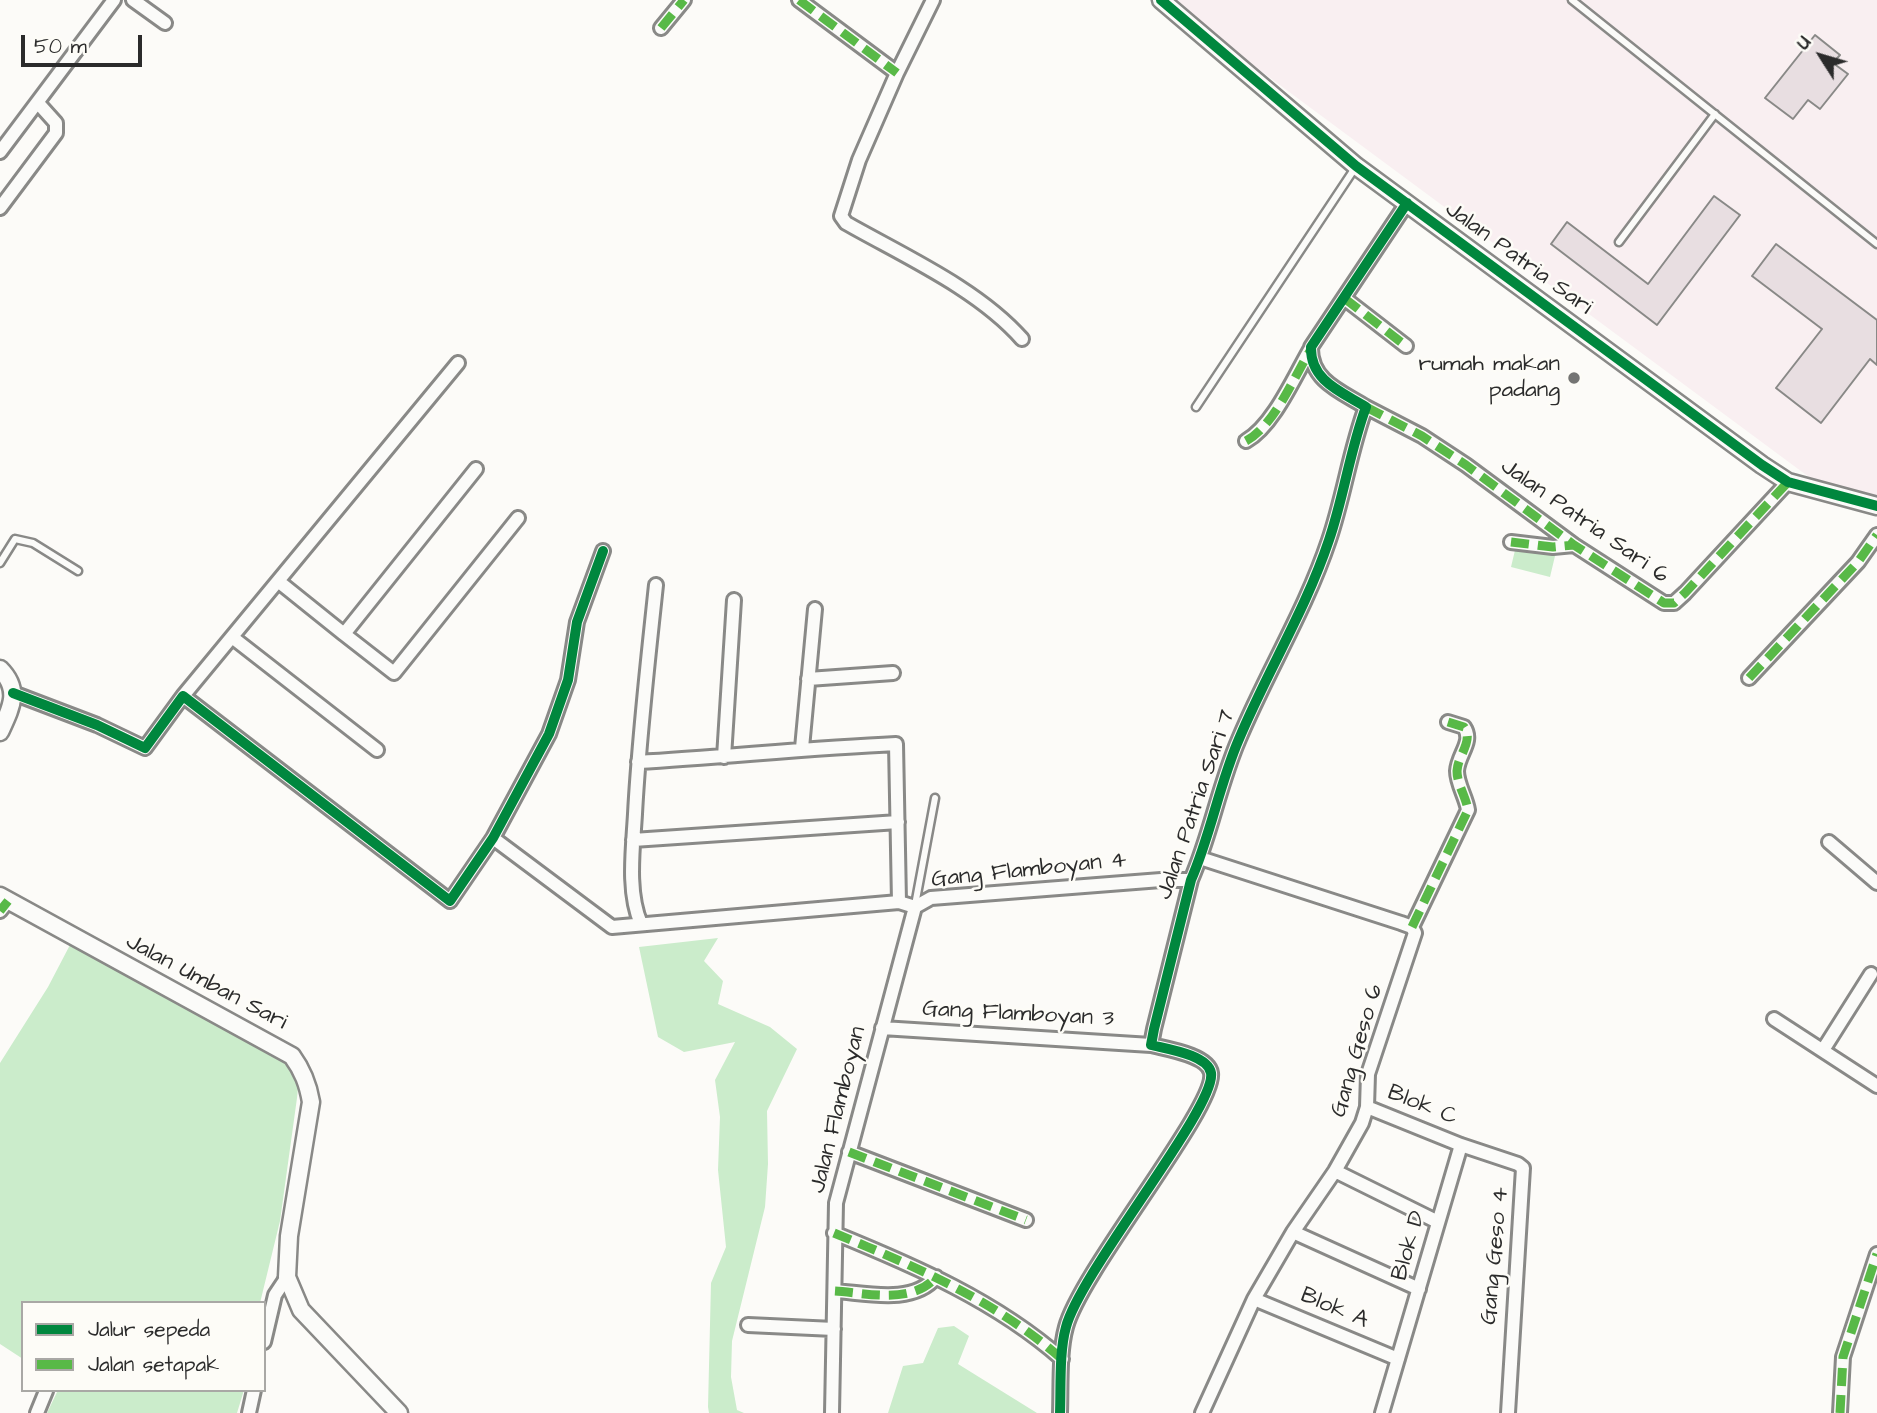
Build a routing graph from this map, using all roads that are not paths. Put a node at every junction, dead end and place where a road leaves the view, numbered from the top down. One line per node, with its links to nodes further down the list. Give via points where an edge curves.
1 (114, 0): 11 (street)
2 (133, 0): 8 (street)
3 (684, 0): 9 (street)
4 (799, 0): 10 (street)
5 (933, 0): 10 (street)
6 (1161, 0): 14 (street, Jalan Patria Sari)
7 (1572, 0): 12 (lane)
8 (165, 23)
9 (661, 28)
10 (897, 73): 20 (street, via 859,160 842,219 945,279 1006,321)
11 (38, 103): 13 (street); 16 (street, via 56,123 56,133)
12 (1715, 114): 17 (lane); 18 (lane)
13 (0, 152)
14 (1356, 166): 15 (street, Jalan Patria Sari); 24 (lane)
15 (1407, 203): 19 (street); 28 (street, Jalan Patria Sari)
16 (0, 208)
17 (1619, 242)
18 (1877, 244)
19 (1344, 298): 21 (street); 22 (street)
20 (1022, 339)
21 (1406, 346)
22 (1311, 348): 25 (street, via 1315,369 1326,383); 26 (street, via 1272,415)
23 (458, 363): 37 (street)
24 (1196, 407)
25 (1366, 407): 33 (street, Jalan Patria Sari 6, via 1422,436); 60 (street, Jalan Patria Sari 7, via 1328,542 1238,741)
26 (1246, 441)
27 (477, 469): 41 (street)
28 (1788, 482): 29 (street, Jalan Patria Sari); 33 (street, Jalan Patria Sari 6, via 1674,603 1664,603)
29 (1877, 506)
30 (518, 518): 41 (street, via 394,673)
31 (1877, 535): 45 (street, via 1858,562)
32 (1511, 542): 33 (street)
33 (1574, 545)
34 (603, 551): 57 (street, via 577,622 568,680 550,734)
35 (0, 563): 36 (lane, via 15,539 33,543)
36 (78, 571)
37 (278, 581): 41 (street); 42 (street)
38 (656, 585): 54 (street)
39 (734, 600): 53 (street)
40 (815, 609): 46 (street)
41 (344, 634)
42 (232, 637): 48 (street); 52 (street)
43 (0, 669): 47 (street)
44 (892, 673): 46 (street)
45 (1749, 678)
46 (808, 679): 51 (street)
47 (13, 693): 48 (street, via 145,748); 50 (street)
48 (183, 696): 57 (street, via 450,901)
49 (1448, 722): 67 (street, Gang Geso 6, via 1468,733 1457,772 1468,810)
50 (0, 732)
51 (802, 748): 53 (street); 56 (street, via 896,744)
52 (377, 750)
53 (723, 757): 54 (street)
54 (638, 762): 58 (street)
55 (935, 798): 65 (lane)
56 (898, 822): 58 (street); 63 (street)
57 (493, 838): 66 (street, via 612,927)
58 (633, 840): 66 (street, via 633,907)
59 (1829, 842): 62 (street)
60 (1200, 858): 61 (street, Jalan Patria Sari 7); 67 (street)
61 (1191, 880): 65 (street, Gang Flamboyan 4, via 931,898); 71 (street, Jalan Patria Sari 7)
62 (1877, 883)
63 (900, 902): 65 (street); 66 (street)
64 (3, 903): 83 (street, Jalan Umban Sari, via 292,1056 308,1083 311,1102 289,1236)
65 (915, 906): 70 (street, Jalan Flamboyan)
66 (641, 924)
67 (1412, 927): 74 (street, Gang Geso 6, via 1414,939 1368,1074)
68 (1871, 974): 72 (street)
69 (1774, 1019): 72 (street)
70 (882, 1028): 71 (street, Gang Flamboyan 3); 76 (street, Jalan Flamboyan)
71 (1151, 1045): 91 (street, via 1198,1058 1209,1067 1211,1082 1190,1125 1084,1287 1065,1328)
72 (1823, 1050): 73 (street)
73 (1877, 1086)
74 (1367, 1107): 75 (street, Blok C); 77 (street, Gang Geso 6)
75 (1461, 1145): 79 (street, Blok D); 102 (street, Gang Geso 4, via 1518,1164 1524,1171)
76 (849, 1152): 78 (street); 81 (street, Jalan Flamboyan)
77 (1335, 1171): 79 (street); 80 (street, Gang Geso 6)
78 (1026, 1220)
79 (1438, 1222): 85 (street, Blok D)
80 (1293, 1232): 85 (street); 87 (street, Gang Geso 6)
81 (834, 1233): 84 (street); 86 (street, Jalan Flamboyan)
82 (1877, 1254): 103 (street, via 1843,1357)
83 (287, 1277): 90 (street, via 275,1295); 97 (street, Jalan Umban Sari, via 301,1310)
84 (936, 1278): 86 (street, via 912,1293); 91 (street, via 997,1310)
85 (1419, 1289): 92 (street, Blok D)
86 (835, 1292): 89 (street, Jalan Flamboyan)
87 (1254, 1299): 92 (street, Blok A); 100 (street, Gang Geso 6)
88 (748, 1325): 89 (street)
89 (834, 1329): 98 (street, Jalan Flamboyan)
90 (266, 1333)
91 (1062, 1359): 99 (street)
92 (1398, 1359): 101 (street, Blok D)
93 (47, 1392): 95 (street)
94 (253, 1392): 96 (street)
95 (37, 1413)
96 (248, 1413)
97 (399, 1413)
98 (832, 1413)
99 (1059, 1413)
100 (1202, 1413)
101 (1382, 1413)
102 (1508, 1413)
103 (1840, 1413)

